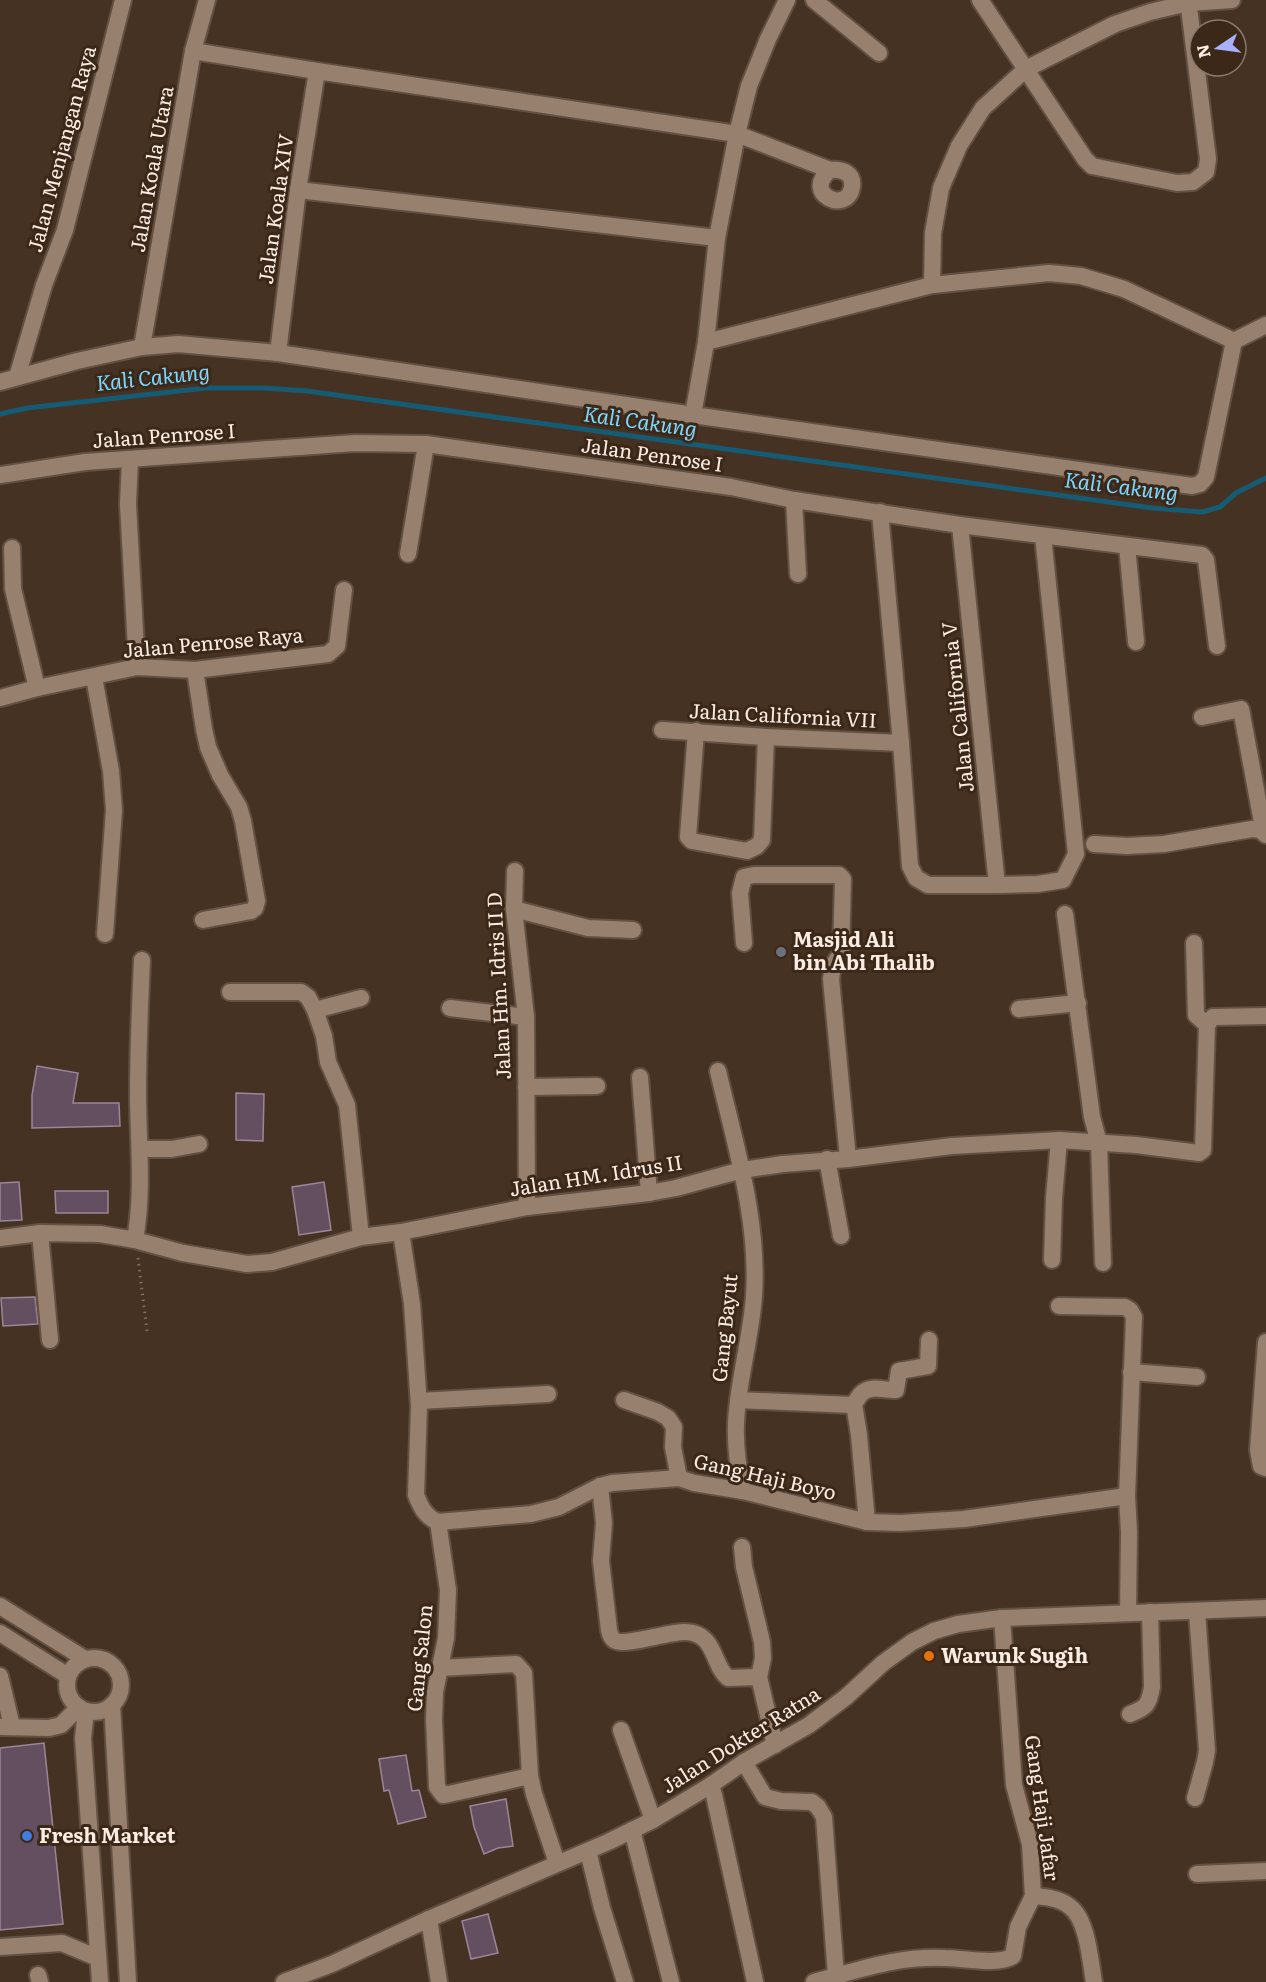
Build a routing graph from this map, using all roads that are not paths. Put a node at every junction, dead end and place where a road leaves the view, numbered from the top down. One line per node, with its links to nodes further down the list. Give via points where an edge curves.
1 (123, 0): 22 (street, Jalan Menjangan Raya, via 65,230 44,285)
2 (207, 0): 8 (street, Jalan Koala Utara)
3 (787, 0): 12 (street, via 749,86)
4 (814, 0): 9 (street)
5 (980, 0): 10 (street)
6 (1232, 0): 7 (street)
7 (1188, 2): 10 (street, via 1115,24); 10 (street, via 1208,159 1206,172 1193,182 1177,183 1092,166)
8 (194, 51): 11 (street); 20 (street, Jalan Koala Utara)
9 (879, 53)
10 (1026, 69): 16 (street, via 983,108 945,177 933,233)
11 (317, 71): 12 (street); 14 (street, Jalan Koala XIV)
12 (737, 134): 13 (street); 15 (street)
13 (830, 170)
14 (298, 190): 15 (street); 21 (street, Jalan Koala XIV)
15 (717, 238): 19 (street)
16 (932, 285): 18 (street, via 1049,273 1081,276 1124,289); 19 (street)
17 (1266, 325): 18 (street)
18 (1234, 341): 24 (street, via 1206,477 1192,486)
19 (706, 342): 24 (street)
20 (142, 346): 21 (street, via 188,345); 22 (street)
21 (278, 352): 24 (street)
22 (18, 377): 23 (street)
23 (0, 382)
24 (693, 415)
25 (426, 444): 26 (street, Jalan Penrose I, via 355,443); 28 (street, Jalan Penrose I); 34 (street)
26 (130, 460): 27 (street, Jalan Penrose I, via 85,462); 40 (street, via 128,504)
27 (0, 475)
28 (794, 500): 29 (street, Jalan Penrose I); 35 (street)
29 (880, 512): 30 (street, Jalan Penrose I); 49 (street)
30 (960, 525): 31 (street, Jalan Penrose I); 53 (street, Jalan California V)
31 (1043, 536): 32 (street, Jalan Penrose I); 53 (street, via 1076,854 1063,880)
32 (1126, 546): 38 (street); 39 (street, Jalan Penrose I, via 1202,555 1206,560)
33 (12, 548): 36 (street)
34 (408, 554)
35 (798, 574)
36 (7, 590): 43 (street)
37 (344, 590): 41 (street, Jalan Penrose Raya, via 336,646 328,654)
38 (1136, 642)
39 (1218, 646)
40 (137, 667): 41 (street, Jalan Penrose Raya); 42 (street, Jalan Penrose Raya)
41 (195, 670): 56 (street, via 208,747 243,821 256,901 251,911)
42 (94, 677): 43 (street, Jalan Penrose Raya); 58 (street, via 114,810)
43 (37, 688): 44 (street, Jalan Penrose Raya)
44 (0, 698)
45 (1202, 717): 50 (street, via 1241,709)
46 (662, 730): 47 (street, Jalan California VII)
47 (696, 731): 48 (street, Jalan California VII); 48 (street, via 688,837 747,851 762,840)
48 (766, 737): 49 (street, Jalan California VII)
49 (902, 743): 53 (street, via 910,866 916,878 928,885)
50 (1265, 834): 51 (street, via 1252,829 1164,844)
51 (1094, 844)
52 (515, 870): 54 (street, Jalan Hm. Idris II D)
53 (997, 885)
54 (514, 909): 57 (street, via 588,928); 68 (street, Jalan Hm. Idris II D)
55 (1065, 914): 64 (street)
56 (203, 920)
57 (633, 930)
58 (105, 934)
59 (1194, 943): 70 (street, via 1196,1015)
60 (744, 944): 80 (street, via 740,893 744,877 839,875 843,879 841,954 833,965 831,979)
61 (142, 960): 78 (street, via 138,1094)
62 (230, 992): 67 (street, via 301,992)
63 (361, 998): 67 (street)
64 (1078, 1003): 66 (street); 76 (street, via 1092,1117)
65 (450, 1008): 68 (street)
66 (1019, 1009)
67 (315, 1010): 87 (street, via 328,1062 347,1106)
68 (526, 1017): 74 (street, Jalan Hm. Idris II D)
69 (1266, 1017): 70 (street, via 1214,1017)
70 (1207, 1025): 76 (street, Jalan HM. Idrus II, via 1203,1150 1199,1154)
71 (718, 1071): 81 (street, Gang Bayut)
72 (640, 1077): 82 (street)
73 (597, 1086): 74 (street)
74 (526, 1087): 83 (street, Jalan Hm. Idris II D)
75 (1059, 1140): 76 (street, Jalan HM. Idrus II); 80 (street, Jalan HM. Idrus II, via 952,1146); 90 (street)
76 (1099, 1143): 91 (street)
77 (199, 1144): 78 (street)
78 (141, 1149): 89 (street)
79 (827, 1159): 80 (street, Jalan HM. Idrus II); 81 (street, Jalan HM. Idrus II); 86 (street)
80 (848, 1159)
81 (742, 1170): 82 (street, Jalan HM. Idrus II); 100 (street, Gang Bayut, via 752,1229 754,1295)
82 (650, 1193): 83 (street, Jalan HM. Idrus II)
83 (527, 1207): 84 (street, Jalan HM. Idrus II)
84 (401, 1232): 87 (street, Jalan HM. Idrus II); 101 (street, via 412,1304)
85 (40, 1233): 88 (street, Jalan HM. Idrus II); 89 (street, Jalan HM. Idrus II, via 100,1234); 93 (street)
86 (841, 1236)
87 (361, 1237): 89 (street, Jalan HM. Idrus II, via 272,1262 247,1264)
88 (0, 1238)
89 (135, 1240)
90 (1052, 1260)
91 (1103, 1263)
92 (1059, 1306): 96 (street, via 1130,1310 1134,1317)
93 (50, 1340)
94 (929, 1340): 102 (street, via 927,1366 900,1371 896,1390 865,1391)
95 (1266, 1342): 103 (street, via 1258,1450 1261,1466)
96 (1131, 1372): 97 (street); 107 (street)
97 (1197, 1377)
98 (548, 1394): 101 (street)
99 (624, 1400): 104 (street, via 668,1418 674,1427)
100 (738, 1400): 102 (street); 106 (street, Gang Bayut, via 736,1440)
101 (419, 1401): 108 (street, via 416,1495 429,1518)
102 (854, 1404): 109 (street)
103 (1266, 1468)
104 (679, 1478): 105 (street, Gang Haji Boyo); 106 (street, Gang Haji Boyo)
105 (600, 1486): 108 (street, Gang Haji Boyo, via 547,1511); 122 (street, via 604,1523 601,1561 609,1630 614,1640 626,1642 666,1633 696,1634 709,1644 728,1678)
106 (743, 1491): 109 (street, Gang Haji Boyo)
107 (1127, 1496): 109 (street, Gang Haji Boyo, via 963,1519); 115 (street)
108 (438, 1522): 119 (street, Gang Salon, via 448,1590)
109 (867, 1522)
110 (742, 1547): 122 (street, via 762,1642)
111 (0, 1606): 118 (street)
112 (1266, 1608): 114 (street, Jalan Dokter Ratna)
113 (1150, 1612): 114 (street, Jalan Dokter Ratna); 115 (street, Jalan Dokter Ratna); 125 (street, via 1150,1699 1145,1707)
114 (1197, 1612): 132 (street, via 1207,1750)
115 (1128, 1613): 116 (street, Jalan Dokter Ratna)
116 (1002, 1618): 128 (street, Jalan Dokter Ratna, via 958,1624 912,1642 809,1725); 139 (street, Gang Haji Jafar, via 1014,1785 1030,1844)
117 (0, 1633): 121 (street)
118 (85, 1659): 121 (street); 124 (street, via 109,1662 119,1675 120,1691)
119 (440, 1668): 130 (street, via 516,1664 525,1673); 130 (street, Gang Salon, via 434,1720 437,1788 443,1795)
120 (0, 1676): 126 (street)
121 (68, 1676): 123 (street, via 67,1687)
122 (759, 1677): 128 (street)
123 (79, 1705): 124 (street, via 100,1711); 126 (street, via 61,1725); 142 (street)
124 (112, 1705): 145 (street)
125 (1130, 1714)
126 (6, 1726)
127 (621, 1730): 133 (street)
128 (775, 1745): 129 (street, Jalan Dokter Ratna)
129 (744, 1762): 131 (street, Jalan Dokter Ratna); 143 (street, via 765,1797 812,1802 824,1817)
130 (530, 1776): 136 (street)
131 (711, 1785): 133 (street, Jalan Dokter Ratna); 150 (street)
132 (1195, 1798)
133 (653, 1820): 134 (street, Jalan Dokter Ratna)
134 (632, 1830): 135 (street, Jalan Dokter Ratna); 149 (street)
135 (588, 1851): 136 (street, Jalan Dokter Ratna); 148 (street)
136 (557, 1863): 140 (street, Jalan Dokter Ratna)
137 (1266, 1870): 138 (street)
138 (1197, 1874)
139 (1033, 1896): 143 (street, via 1018,1927 1013,1956 1008,1959 891,1960); 152 (street, via 1059,1900 1077,1913)
140 (429, 1919): 146 (street, Jalan Dokter Ratna); 147 (street)
141 (0, 1947): 142 (street, via 62,1943)
142 (98, 1958): 144 (street)
143 (836, 1976): 151 (street)
144 (100, 1982)
145 (128, 1982)
146 (284, 1982)
147 (439, 1982)
148 (625, 1982)
149 (671, 1982)
150 (754, 1982)
151 (814, 1982)
152 (1094, 1982)

